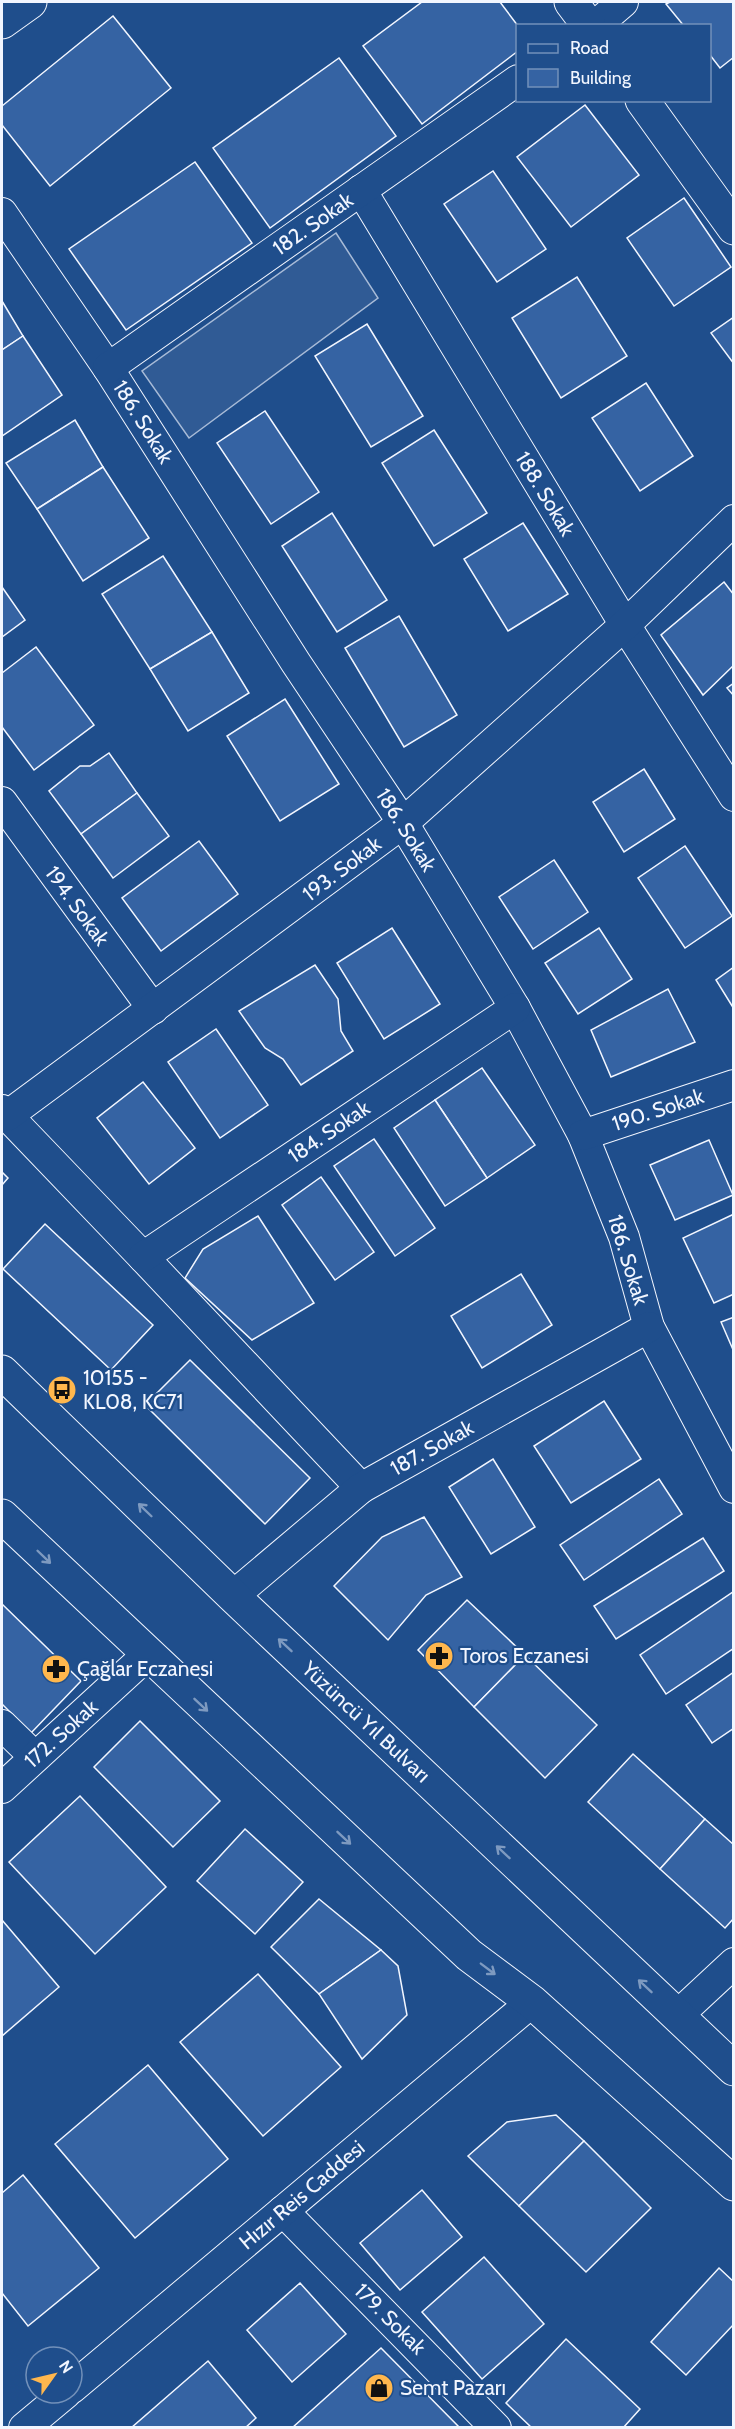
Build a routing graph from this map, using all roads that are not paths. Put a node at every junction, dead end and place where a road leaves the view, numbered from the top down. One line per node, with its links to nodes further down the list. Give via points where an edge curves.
1 (30, 2): 4 (main road)
2 (571, 2): 5 (main road)
3 (623, 2): 6 (street)
4 (2, 22)
5 (588, 24)
6 (597, 24)
7 (516, 81): 9 (street, 182. Sokak)
8 (643, 102): 11 (main road)
9 (361, 190): 12 (street, 182. Sokak); 14 (street, 188. Sokak)
10 (2, 213): 12 (street, 186. Sokak)
11 (734, 228)
12 (108, 368): 17 (street, 186. Sokak)
13 (734, 520): 14 (street, 193. Sokak)
14 (625, 625): 15 (street, 188. Sokak); 17 (street, 193. Sokak)
15 (734, 796)
16 (2, 802): 19 (street, 194. Sokak)
17 (403, 824): 18 (street, 186. Sokak); 19 (street, 193. Sokak)
18 (515, 1008): 22 (street, 186. Sokak); 23 (street, 184. Sokak)
19 (153, 1009): 21 (street, 193. Sokak)
20 (734, 1086): 22 (street, 190. Sokak)
21 (4, 1113): 23 (street)
22 (583, 1134): 24 (street, 186. Sokak, via 624,1237)
23 (143, 1257): 26 (street)
24 (649, 1327): 26 (street, 187. Sokak); 27 (street, 186. Sokak)
25 (2, 1372): 29 (main road, Yüzüncü Yıl Bulvarı, one-way to 25)
26 (361, 1488): 29 (street, 187. Sokak)
27 (734, 1488)
28 (2, 1516): 30 (main road, one-way to 30)
29 (233, 1596): 36 (main road, Yüzüncü Yıl Bulvarı, one-way to 29)
30 (147, 1655): 32 (street, 172. Sokak); 35 (main road, one-way to 35, via 469,1954)
31 (2, 1725): 32 (street)
32 (35, 1757): 33 (street, 172. Sokak)
33 (2, 1788)
34 (734, 1963): 36 (street)
35 (532, 2002): 38 (main road); 39 (street, Hızır Reis Caddesi)
36 (677, 2016): 37 (main road, Yüzüncü Yıl Bulvarı)
37 (734, 2069)
38 (734, 2184)
39 (283, 2211): 40 (street, Hızır Reis Caddesi); 43 (street, 179. Sokak)
40 (84, 2378)
41 (51, 2405): 42 (street)
42 (24, 2427)
43 (496, 2427)

